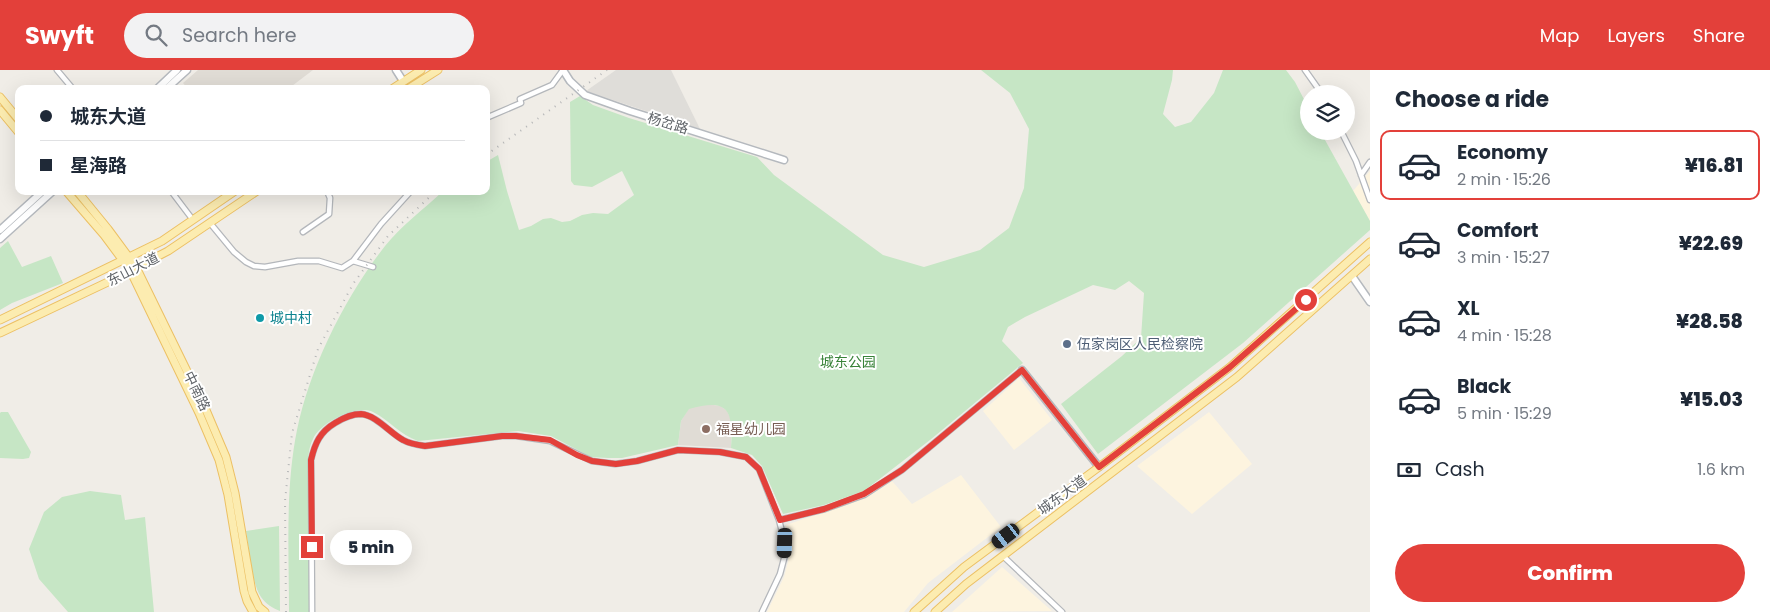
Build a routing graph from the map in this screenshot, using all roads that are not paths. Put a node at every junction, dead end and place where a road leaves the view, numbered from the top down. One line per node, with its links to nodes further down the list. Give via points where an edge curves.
1 (57, 70): 10 (street)
2 (177, 70): 11 (street)
3 (187, 70): 12 (street)
4 (396, 70): 9 (street)
5 (421, 70): 9 (main road)
6 (438, 70): 14 (main road)
7 (563, 70): 19 (street, via 552,85); 22 (street, 杨岔路, via 585,95)
8 (1305, 70): 15 (street)
9 (403, 81): 13 (main road)
10 (70, 85)
11 (161, 85)
12 (170, 85)
13 (398, 85)
14 (414, 85)
15 (1316, 85)
16 (0, 97): 18 (main road)
17 (0, 110): 20 (main road)
18 (15, 115)
19 (490, 116)
20 (15, 128)
21 (1346, 140): 24 (street)
22 (784, 160)
23 (1370, 162): 24 (street)
24 (1361, 175): 34 (street)
25 (39, 195): 37 (street)
26 (48, 195): 39 (street)
27 (69, 195): 41 (main road, 中南路)
28 (80, 195): 41 (main road, 中南路)
29 (174, 195): 35 (street)
30 (229, 195): 35 (main road, 东山大道)
31 (251, 195): 36 (main road, 东山大道)
32 (329, 195): 38 (street, via 328,214)
33 (407, 195): 43 (street)
34 (1370, 200)
35 (193, 220): 41 (main road, 东山大道)
36 (210, 223): 43 (street, via 234,252 254,266 319,261 342,268); 45 (main road, 东山大道)
37 (0, 230)
38 (304, 232)
39 (0, 239)
40 (1370, 242): 51 (main road, 城东大道, via 1230,367)
41 (127, 259): 45 (main road, 中南路); 48 (main road, 东山大道)
42 (1370, 259): 46 (main road, 城东大道)
43 (353, 261): 44 (street)
44 (373, 268)
45 (133, 269): 49 (main road, 东山大道); 54 (main road, 中南路, via 219,460 244,591); 55 (main road, 中南路, via 206,410 226,456 252,592)
46 (1352, 276): 47 (street); 53 (main road, 城东大道, via 1236,377)
47 (1370, 302)
48 (0, 320)
49 (0, 333)
50 (1022, 370): 51 (street); 52 (street, via 902,470 864,494 824,509)
51 (1099, 467): 58 (main road, 城东大道, via 964,567)
52 (780, 520): 56 (street, via 759,469 746,457 678,450 616,464 592,461 550,440 516,436 425,446 404,440 371,417 361,414 347,417 324,430 314,447 311,460); 57 (street, via 785,555)
53 (1003, 556): 59 (main road, 城东大道); 60 (street)
54 (253, 612)
55 (265, 612)
56 (312, 612)
57 (762, 612)
58 (914, 612)
59 (935, 612)
60 (1062, 612)

